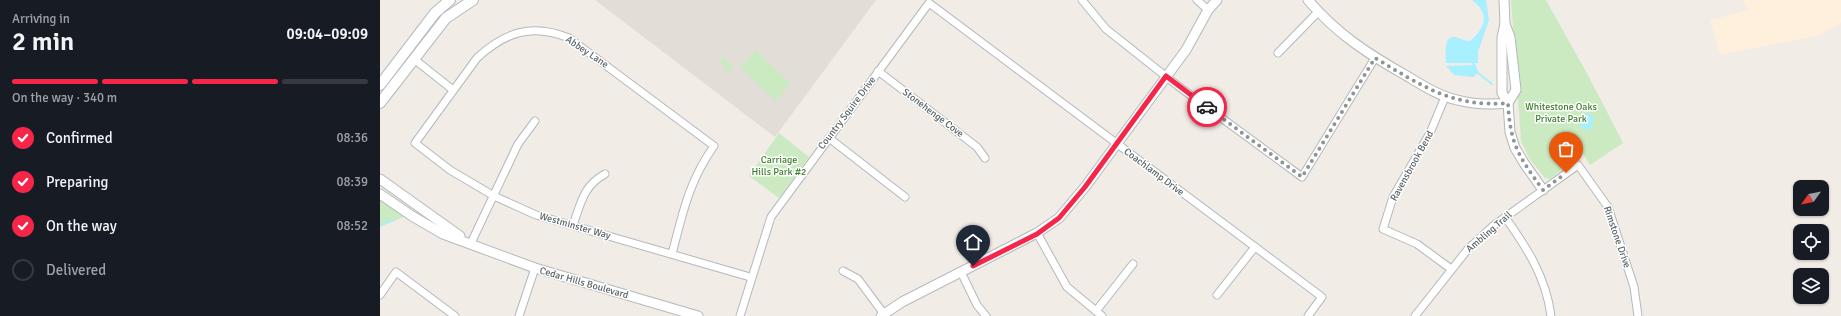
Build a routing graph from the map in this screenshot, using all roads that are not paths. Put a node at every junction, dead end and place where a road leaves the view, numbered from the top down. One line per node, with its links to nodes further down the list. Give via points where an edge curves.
1 (450, 0): 17 (main road, via 435,13)
2 (473, 0): 14 (main road, via 446,18)
3 (1082, 0): 16 (street, via 1106,29)
4 (1197, 0): 9 (street)
5 (1217, 0): 9 (street)
6 (1308, 0): 10 (street)
7 (1504, 0): 11 (street)
8 (929, 4): 15 (street, Country Squire Drive); 25 (street, Coachlamp Drive)
9 (1208, 10): 16 (street, via 1186,50)
10 (1318, 12): 12 (street); 13 (street, via 1347,39)
11 (1505, 24): 21 (street, via 1501,76 1502,93); 21 (street, via 1510,37 1516,90)
12 (1278, 53)
13 (1375, 58): 16 (street, via 1302,177); 19 (street)
14 (414, 59): 18 (street); 20 (main road)
15 (878, 71): 23 (street, Country Squire Drive); 26 (street, Stonehenge Cove, via 977,147)
16 (1166, 76): 25 (street)
17 (380, 85)
18 (453, 90): 24 (street, Abbey Lane); 39 (street, Abbey Lane, via 477,58 498,41 522,32 546,31 569,38 580,45 714,146 700,165 690,189)
19 (1446, 97): 21 (street, via 1478,104); 42 (street, Ravensbrook Bend, via 1430,133 1393,197 1383,229 1417,244)
20 (380, 103)
21 (1508, 103): 30 (street, via 1510,132 1516,148)
22 (535, 121): 32 (street, via 518,144)
23 (829, 138): 33 (street); 45 (street, Country Squire Drive, via 771,217)
24 (415, 143): 32 (street, Westminster Way, via 450,170)
25 (1116, 144): 36 (street, via 1059,218); 38 (street, Coachlamp Drive)
26 (985, 158)
27 (1578, 165): 30 (street, Ambling Trail); 58 (street, Rimstone Drive, via 1608,207 1634,287)
28 (605, 174): 35 (street, via 587,188)
29 (380, 179): 37 (street, Cedar Hills Boulevard)
30 (1543, 190): 34 (street, Ambling Trail)
31 (380, 194): 37 (street, Cedar Hills Boulevard, via 443,234)
32 (494, 196): 35 (street, Westminster Way, via 536,214); 37 (street)
33 (905, 197)
34 (1505, 217): 42 (street, Ambling Trail, via 1468,249); 57 (street, via 1534,261 1546,292)
35 (573, 225): 39 (street, Westminster Way)
36 (1037, 234): 44 (street); 48 (street, via 1067,287)
37 (471, 243): 41 (street, Cedar Hills Boulevard)
38 (1254, 247): 47 (street); 55 (street, Coachlamp Drive, via 1322,297)
39 (672, 254): 45 (street, Westminster Way)
40 (1132, 264): 48 (street)
41 (535, 268): 51 (street); 52 (street, Cedar Hills Boulevard)
42 (1451, 269): 56 (street, Ambling Trail)
43 (843, 271): 49 (street, via 858,279)
44 (961, 272): 49 (street); 54 (street, via 976,305)
45 (750, 277): 53 (street, Country Squire Drive)
46 (380, 295): 50 (street, via 396,272)
47 (1217, 296)
48 (1099, 314)
49 (883, 315)
50 (455, 316)
51 (519, 316)
52 (698, 316)
53 (740, 316)
54 (986, 316)
55 (1308, 316)
56 (1415, 316)
57 (1551, 316)
58 (1638, 316)

